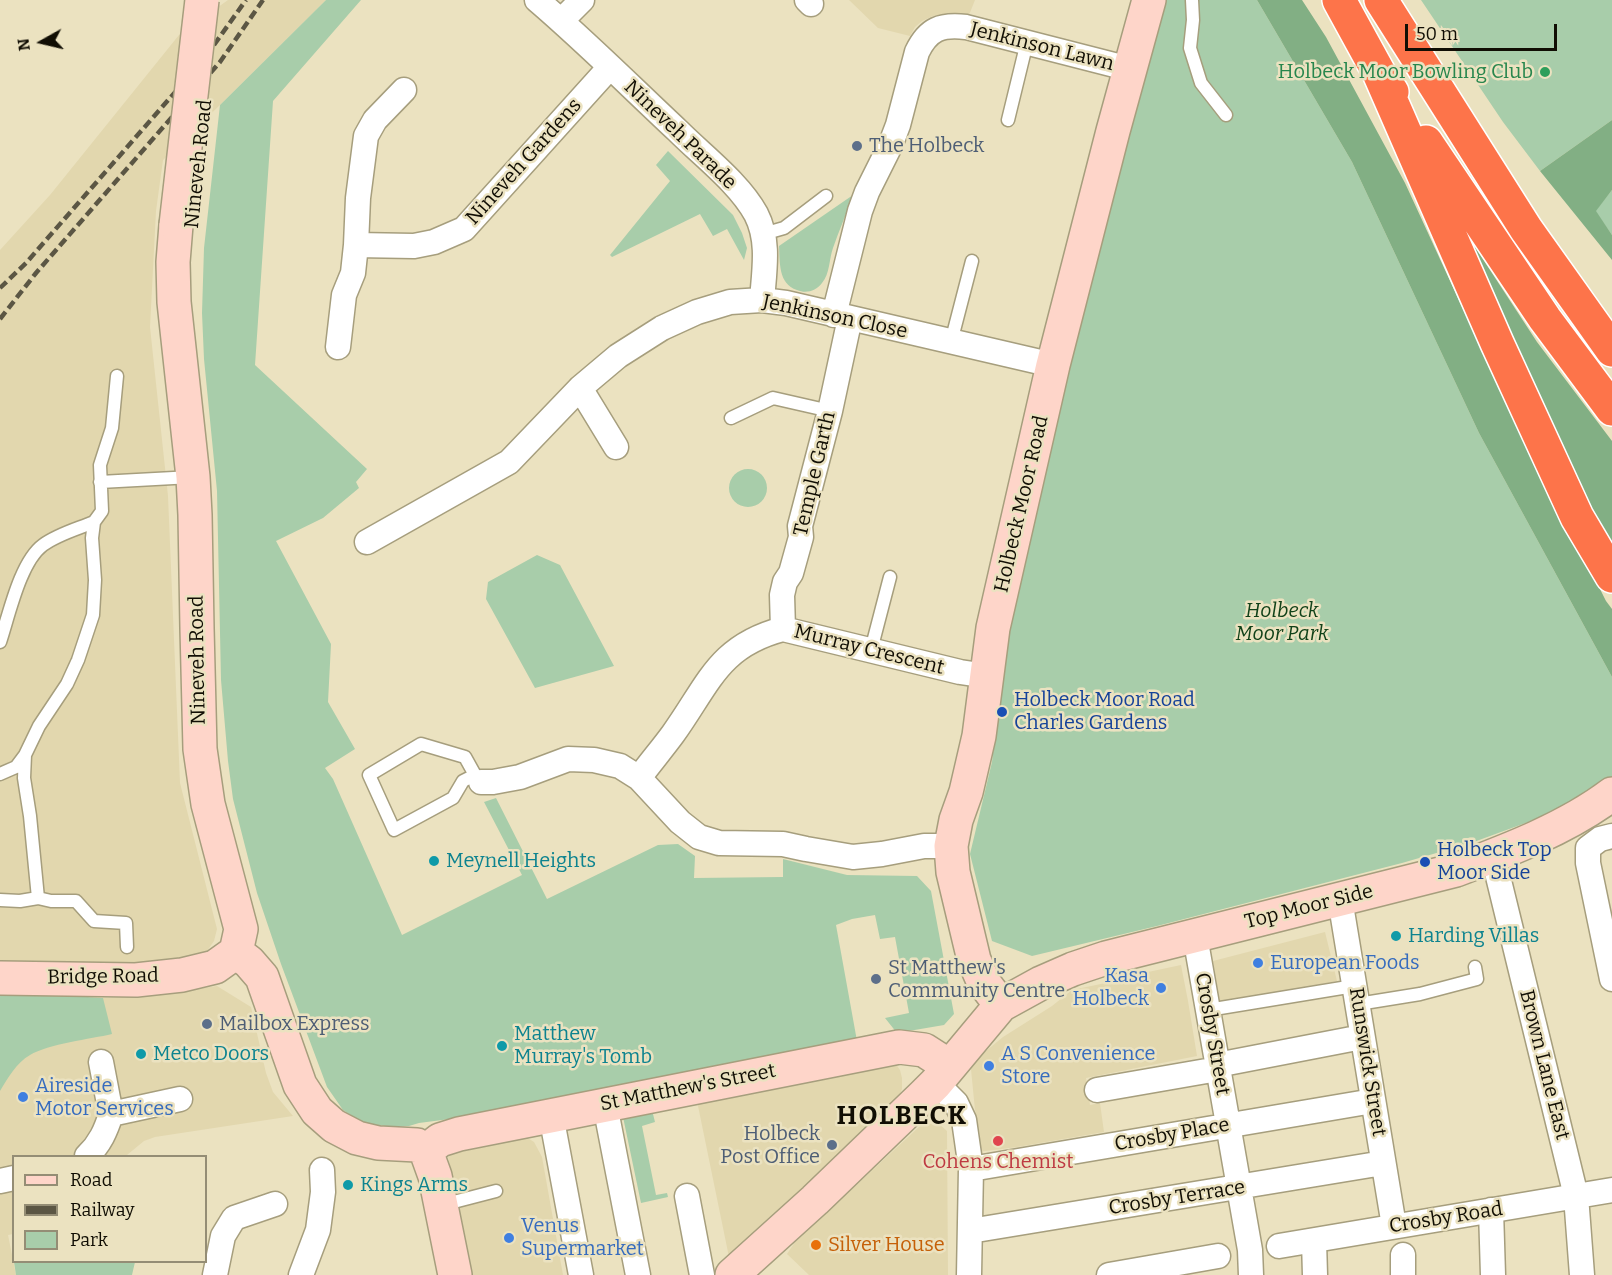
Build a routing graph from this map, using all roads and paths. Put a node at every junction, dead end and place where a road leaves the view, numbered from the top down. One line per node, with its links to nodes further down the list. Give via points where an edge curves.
1 (202, 0): 18 (street, Nineveh Road, bridge)
2 (218, 0): 18 (street, Nineveh Road)
3 (537, 0): 9 (street, Nineveh Parade)
4 (582, 0): 9 (street)
5 (1149, 0): 12 (street, Holbeck Moor Road)
6 (1192, 0): 15 (lane, via 1190,48 1201,83)
7 (1339, 0): 13 (highway)
8 (1381, 0): 26 (highway, via 1526,229)
9 (561, 21): 11 (street, Nineveh Parade)
10 (1027, 42): 12 (street, Jenkinson Lawn); 16 (lane); 23 (street, Jenkinson Lawn, via 952,25 940,27 922,42 898,125 860,211)
11 (610, 67): 19 (street, Nineveh Parade, via 728,179 751,207); 20 (street, Nineveh Gardens, via 464,229 414,246)
12 (1130, 69): 27 (street, Holbeck Moor Road)
13 (1379, 73): 30 (highway, via 1545,319); 38 (highway, via 1577,517)
14 (404, 90): 20 (street, via 375,120 366,136)
15 (1226, 115)
16 (1008, 120)
17 (826, 196): 19 (lane, via 784,228)
18 (185, 218): 34 (street, Nineveh Road, via 173,262 174,302)
19 (763, 234): 22 (street, Nineveh Parade)
20 (356, 244): 25 (street, via 353,273 344,295)
21 (972, 261): 24 (lane)
22 (762, 300): 23 (street, Jenkinson Close); 29 (street, Jenkinson Close, via 730,302 662,328)
23 (842, 317): 24 (street, Jenkinson Close); 31 (street, Temple Garth)
24 (951, 342): 27 (street, Jenkinson Close)
25 (338, 347)
26 (1612, 350)
27 (1053, 365): 43 (street, Holbeck Moor Road, via 993,628)
28 (117, 376): 35 (lane, via 112,428 100,465)
29 (580, 387): 33 (street); 37 (street, Jenkinson Close, via 509,462)
30 (1612, 409)
31 (830, 411): 32 (lane, via 773,398); 40 (street, Temple Garth, via 800,526 799,545 782,595)
32 (731, 418)
33 (616, 447)
34 (193, 477): 35 (lane); 57 (street, Nineveh Road, via 200,749 208,804 241,929)
35 (100, 482): 36 (lane, via 102,511)
36 (94, 522): 41 (lane, via 56,537 32,556); 44 (lane, via 93,615 67,684)
37 (367, 542)
38 (1612, 576)
39 (890, 577): 42 (lane)
40 (783, 629): 42 (street, Murray Crescent); 47 (street, Murray Crescent, via 751,640 723,661)
41 (0, 642)
42 (871, 650): 43 (street, Murray Crescent)
43 (987, 676): 50 (street, Holbeck Moor Road, via 979,736)
44 (25, 755): 45 (lane, via 16,767); 52 (lane, via 24,778)
45 (0, 774)
46 (477, 778): 46 (lane, via 464,781 453,798 394,830 369,775 421,744 465,757); 47 (street, via 493,782 519,777 568,759 620,765)
47 (639, 778): 50 (street, via 680,822 699,837 719,843 783,844 853,857 924,846)
48 (1612, 794): 51 (street, Top Moor Side, via 1577,816)
49 (1612, 836): 60 (street, via 1588,848)
50 (951, 846): 62 (street, Holbeck Moor Road, via 953,872 975,960 984,983)
51 (1493, 856): 53 (street, Top Moor Side, via 1456,870); 84 (street, Brown Lane East)
52 (38, 898): 54 (lane); 56 (lane, via 76,901 94,921 126,923)
53 (1340, 898): 55 (street, Top Moor Side); 61 (street, Runswick Street)
54 (0, 900)
55 (1195, 936): 62 (street, Top Moor Side, via 1073,969); 63 (street, Crosby Street)
56 (127, 947)
57 (236, 952): 59 (street, Bridge Road, via 215,967 182,975 136,980); 75 (street, via 261,977 300,1085 317,1111 357,1138 417,1145)
58 (1474, 967): 61 (lane, via 1477,979 1420,993)
59 (0, 978)
60 (1612, 979)
61 (1356, 995): 63 (lane); 64 (street, Runswick Street)
62 (1001, 1005): 67 (street)
63 (1208, 1010): 66 (street, Crosby Street)
64 (1362, 1037): 66 (street); 70 (street, Runswick Street)
65 (101, 1062): 72 (street)
66 (1218, 1067): 68 (street); 74 (street, Crosby Street)
67 (942, 1075): 71 (street, St Matthew's Street, via 924,1050 899,1047 672,1099); 78 (street, via 964,1120); 99 (street)
68 (1097, 1090)
69 (180, 1099): 72 (street)
70 (1373, 1101): 74 (street, Crosby Place); 77 (street, Runswick Street)
71 (605, 1105): 73 (street, St Matthew's Street); 97 (street)
72 (111, 1114): 76 (street, via 105,1132)
73 (551, 1115): 75 (street, St Matthew's Street, via 459,1134 440,1140); 96 (street)
74 (1228, 1126): 78 (street, Crosby Place); 80 (street, Crosby Street)
75 (426, 1151): 86 (street)
76 (88, 1155)
77 (1383, 1163): 80 (street, Crosby Terrace); 88 (street, Runswick Street)
78 (971, 1169): 89 (street)
79 (322, 1170): 94 (street, via 318,1230)
80 (1239, 1188): 89 (street, Crosby Terrace); 102 (street, Crosby Street)
81 (1612, 1190): 84 (street, Crosby Road)
82 (496, 1191): 86 (lane)
83 (687, 1196): 98 (street)
84 (1576, 1196): 87 (street, Crosby Road); 105 (street, Brown Lane East)
85 (275, 1204): 93 (street, via 234,1218 223,1236)
86 (440, 1205): 95 (street)
87 (1491, 1210): 88 (street, Crosby Road); 104 (street)
88 (1394, 1226): 90 (street, Crosby Road)
89 (970, 1231): 100 (street)
90 (1314, 1240): 91 (street, Crosby Road); 103 (street)
91 (1279, 1246)
92 (1218, 1256): 101 (street)
93 (215, 1275)
94 (301, 1275)
95 (455, 1275)
96 (581, 1275)
97 (638, 1275)
98 (702, 1275)
99 (732, 1275)
100 (969, 1275)
101 (1109, 1275)
102 (1251, 1275)
103 (1315, 1275)
104 (1493, 1275)
105 (1582, 1275)

